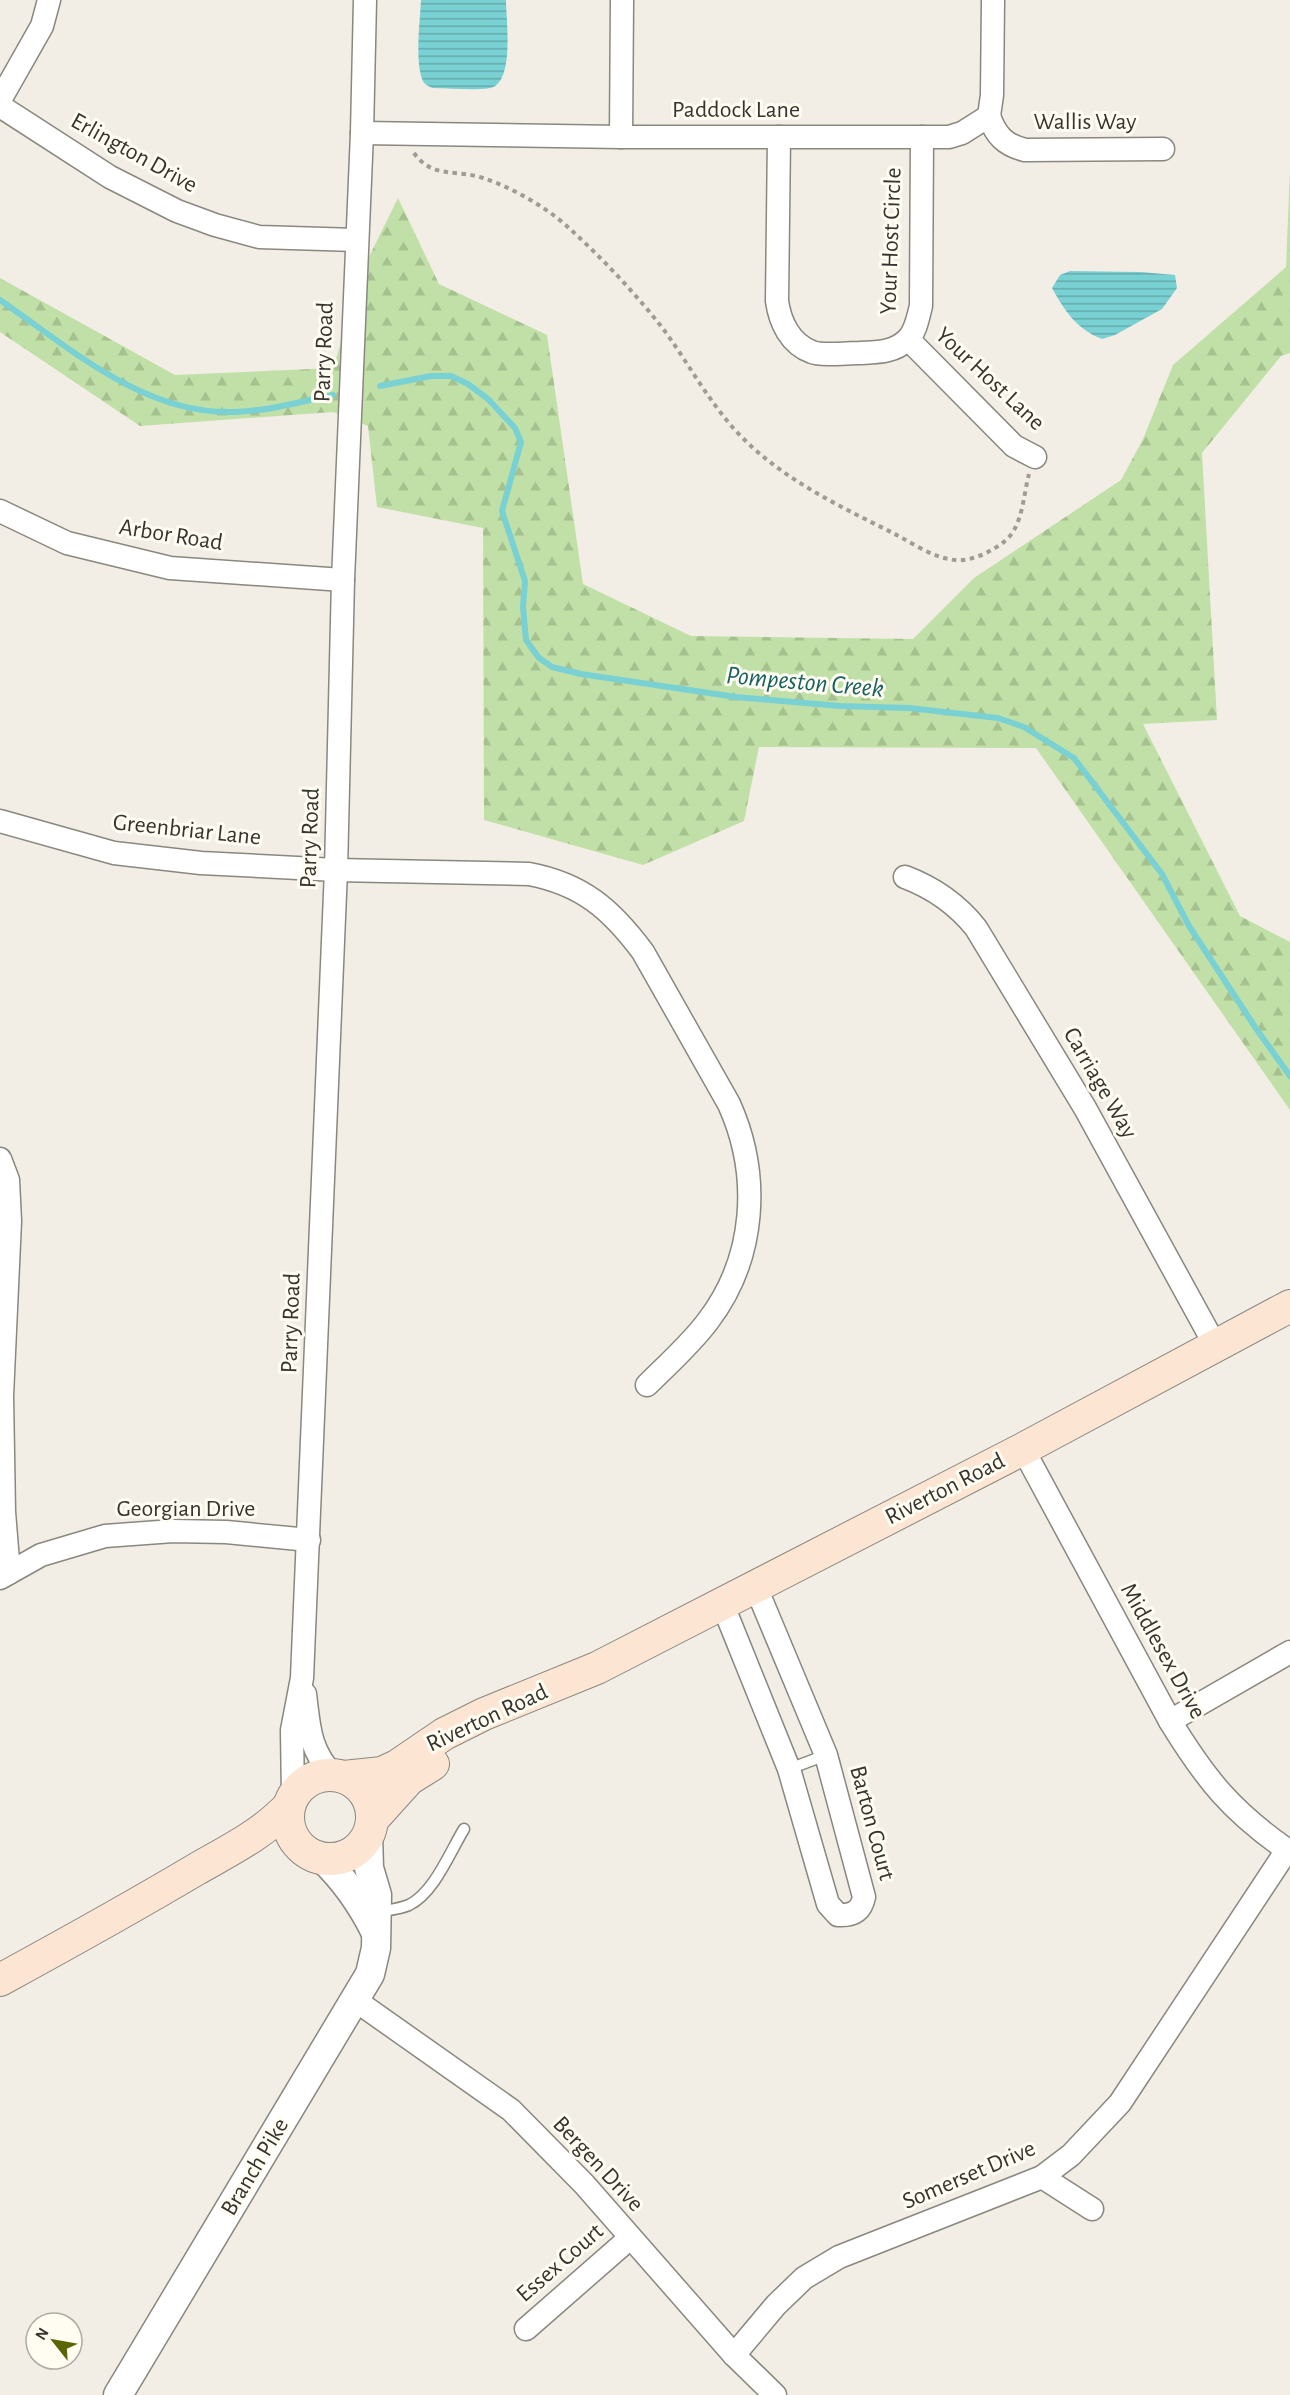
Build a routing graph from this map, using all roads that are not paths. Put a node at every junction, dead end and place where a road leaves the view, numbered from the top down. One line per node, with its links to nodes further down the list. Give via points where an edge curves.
1 (49, 0): 5 (street, via 42,26)
2 (365, 0): 8 (street, Parry Road)
3 (622, 0): 9 (street)
4 (993, 0): 7 (street)
5 (0, 100)
6 (0, 106): 13 (street, Erlington Drive, via 110,177 177,211 259,237)
7 (989, 116): 11 (street, Paddock Lane, via 962,133); 12 (street, Wallis Way, via 999,138 1025,150)
8 (362, 133): 9 (street, Paddock Lane); 13 (street, Parry Road)
9 (621, 137): 10 (street, Paddock Lane)
10 (779, 137): 11 (street, Paddock Lane); 14 (street, Your Host Circle, via 777,301 785,330 813,352 881,352)
11 (922, 137): 14 (street, Your Host Circle, via 921,306)
12 (1162, 149)
13 (356, 240): 17 (street, Parry Road)
14 (908, 339): 15 (street, Your Host Lane, via 1014,446)
15 (1035, 457)
16 (0, 511): 17 (street, Arbor Road, via 67,543 170,568)
17 (343, 580): 19 (street, Parry Road)
18 (0, 821): 19 (street, Greenbriar Lane, via 114,853 201,863)
19 (336, 870): 24 (street, Greenbriar Lane, via 529,874 551,878 593,898 626,929 642,952 739,1126 746,1152 750,1209 738,1267 727,1292 694,1338); 26 (street, Parry Road)
20 (905, 877): 23 (street, Carriage Way, via 958,908 990,949 1085,1108)
21 (0, 1159): 27 (street, via 8,1180 10,1221 2,1396)
22 (1290, 1306): 23 (main road, Riverton Road)
23 (1215, 1345): 25 (main road, Riverton Road)
24 (647, 1384)
25 (1023, 1449): 28 (main road, Riverton Road); 33 (street, Middlesex Drive)
26 (309, 1540): 27 (street, Georgian Drive, via 184,1531 105,1536 41,1555); 32 (street, Parry Road)
27 (4, 1575)
28 (755, 1585): 29 (main road, Riverton Road); 34 (street, Barton Court)
29 (722, 1603): 31 (main road, Riverton Road); 35 (street, Barton Court)
30 (1290, 1652): 33 (street)
31 (597, 1668): 36 (main road, Riverton Road, via 484,1714 382,1773); 38 (main road, Riverton Road, via 409,1779 388,1800)
32 (302, 1678): 36 (street, Parry Road, via 316,1754); 37 (street, Parry Road, via 292,1730)
33 (1170, 1721): 40 (street, Middlesex Drive, via 1221,1796)
34 (826, 1755): 35 (lane); 35 (street, Barton Court, via 864,1896 862,1906 846,1916 838,1915 828,1904)
35 (789, 1769)
36 (339, 1776): 37 (main road, via 314,1778); 38 (main road, via 358,1785 366,1794 371,1806)
37 (291, 1801): 41 (main road, via 287,1819 290,1833); 42 (main road, via 272,1824)
38 (370, 1827): 41 (main road, via 357,1849 347,1856 336,1859); 43 (street, Branch Pike, via 369,1868 377,1895)
39 (464, 1829): 43 (lane, via 421,1899)
40 (1288, 1851): 46 (street, Somerset Drive, via 1119,2103 1071,2156)
41 (313, 1855): 42 (main road, via 293,1849 264,1853); 43 (street, via 343,1878)
42 (124, 1912): 44 (main road)
43 (377, 1923): 45 (street, Branch Pike, via 370,1974)
44 (0, 1980)
45 (355, 2000): 48 (street, Bergen Drive, via 511,2110 584,2184); 51 (street, Branch Pike)
46 (1042, 2177): 47 (street); 50 (street, Somerset Drive, via 839,2257 804,2278)
47 (1092, 2209)
48 (630, 2238): 49 (street, Essex Court); 50 (street, Bergen Drive)
49 (526, 2329)
50 (734, 2355): 52 (street, Bergen Drive)
51 (118, 2395)
52 (775, 2395)

